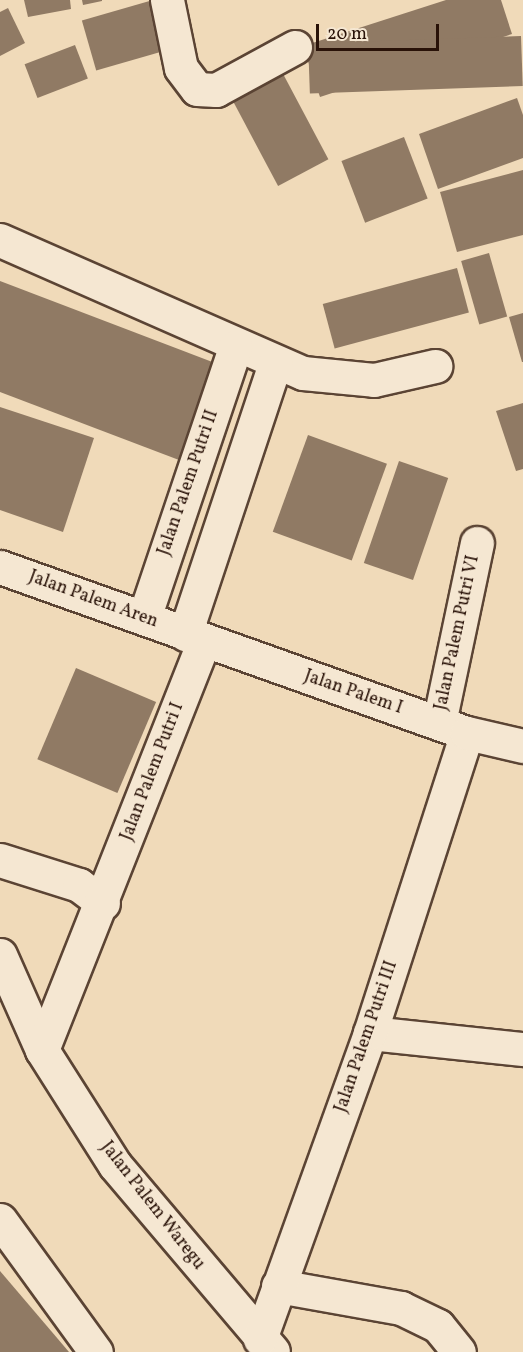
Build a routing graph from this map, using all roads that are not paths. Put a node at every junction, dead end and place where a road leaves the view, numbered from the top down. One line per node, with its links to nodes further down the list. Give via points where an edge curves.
1 (167, 0): 2 (street, via 181,68 197,89 216,90)
2 (296, 47)
3 (0, 240): 4 (street)
4 (235, 347): 5 (street); 9 (street, Jalan Palem Putri II)
5 (275, 363): 6 (street, via 303,373 354,379); 10 (street)
6 (435, 366)
7 (477, 543): 11 (street, Jalan Palem Putri VI)
8 (0, 567): 9 (street, Jalan Palem Aren)
9 (144, 618): 10 (street, Jalan Palem Aren)
10 (195, 637): 11 (street, Jalan Palem I); 14 (street, Jalan Palem Putri I)
11 (454, 728): 12 (street, Jalan Palem I); 16 (street, Jalan Palem Putri III)
12 (523, 746)
13 (0, 860): 14 (street, via 79,885)
14 (103, 903): 18 (street, Jalan Palem Putri I)
15 (0, 955): 18 (street)
16 (370, 1033): 17 (street); 20 (street, Jalan Palem Putri III)
17 (523, 1049)
18 (42, 1050): 21 (street, Jalan Palem Waregu, via 115,1165)
19 (0, 1220): 22 (street)
20 (278, 1286): 21 (street, Jalan Palem Putri III); 23 (street, via 401,1308 438,1326)
21 (267, 1346)
22 (96, 1352)
23 (459, 1352)

